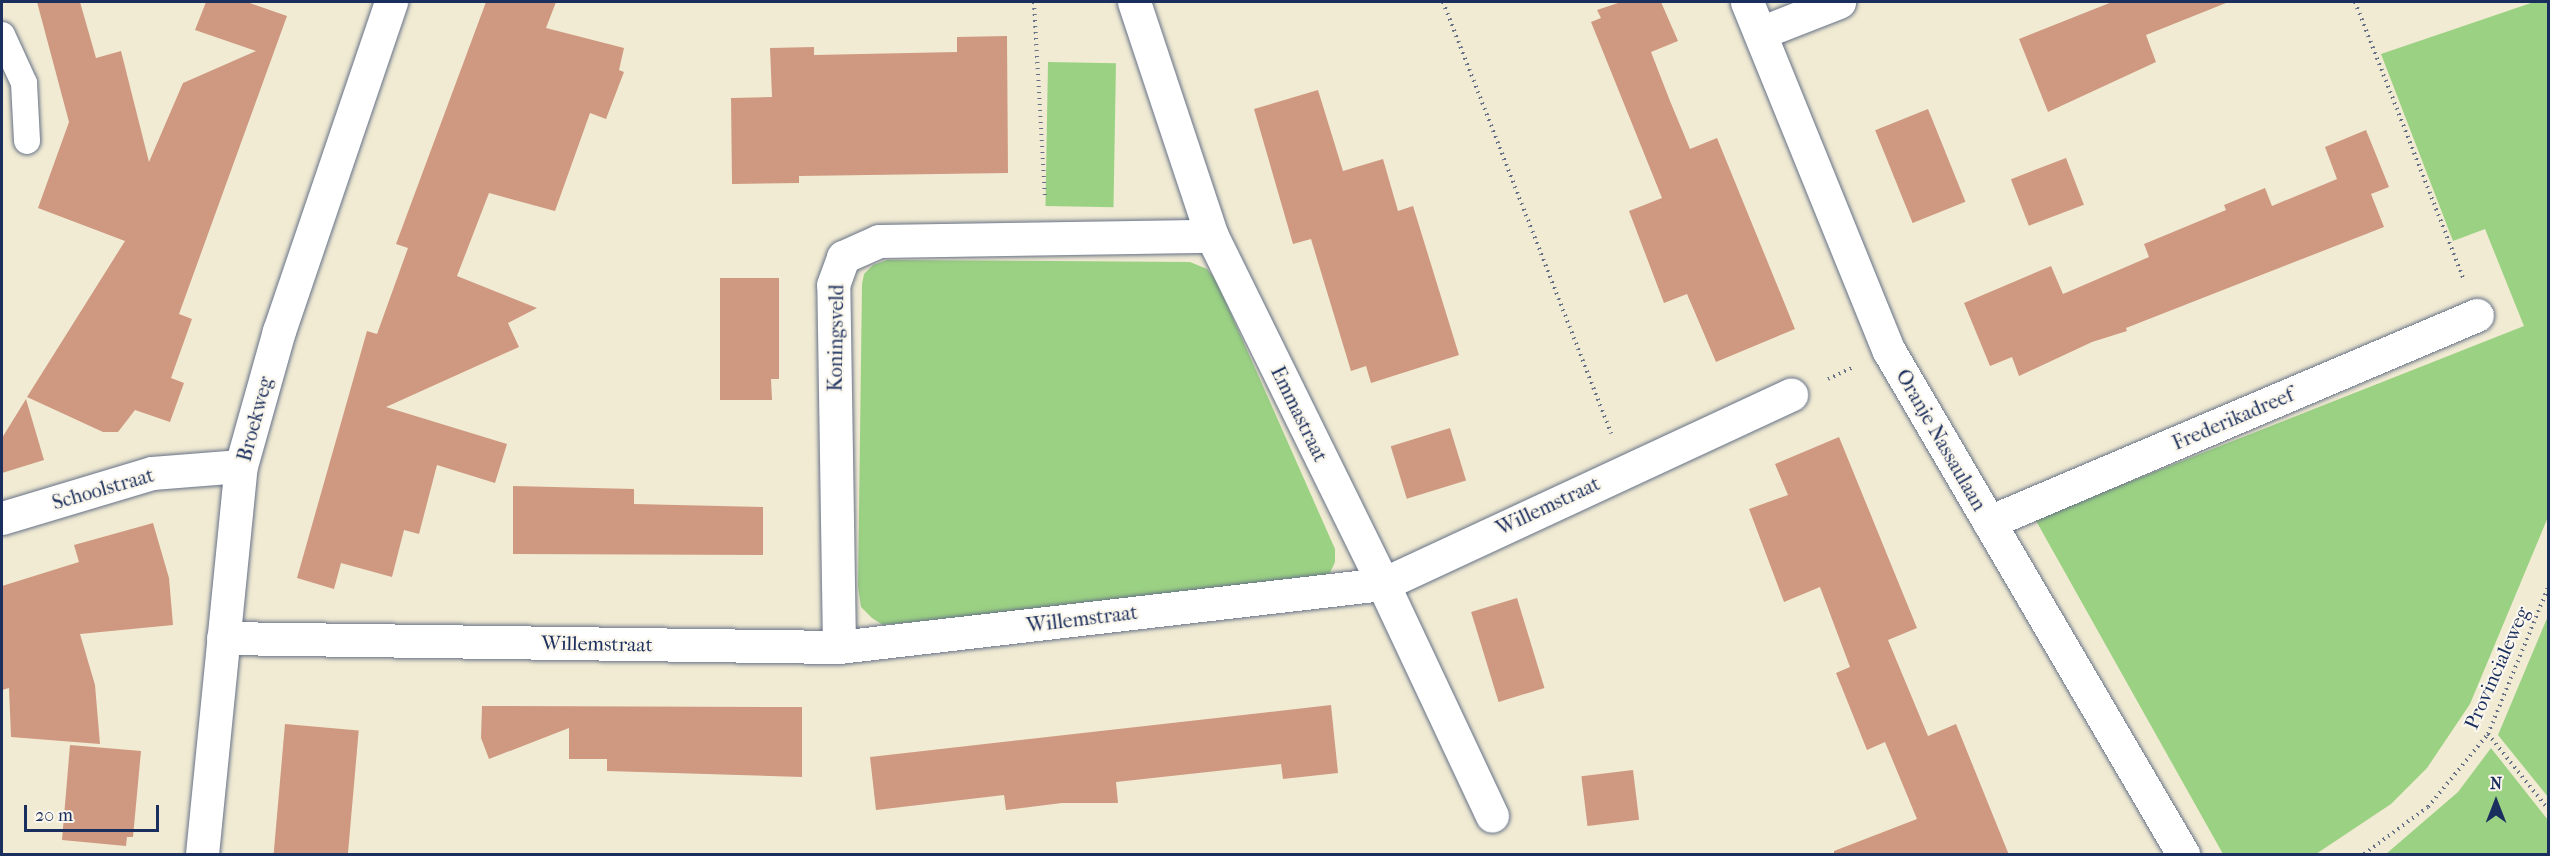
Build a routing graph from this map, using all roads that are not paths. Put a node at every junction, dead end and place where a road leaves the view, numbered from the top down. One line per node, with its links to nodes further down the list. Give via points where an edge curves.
1 (391, 2): 11 (street, Broekweg, via 279,331)
2 (1134, 2): 8 (street, Emmastraat)
3 (1747, 2): 5 (street, Oranje Nassaulaan)
4 (1839, 2): 5 (street)
5 (1760, 33): 13 (street, Oranje Nassaulaan, via 1889,351)
6 (2, 35): 7 (lane, via 24,83)
7 (27, 141)
8 (1212, 236): 14 (street, Emmastraat); 16 (street, Koningsveld, via 879,241 843,257 833,285)
9 (2477, 315): 13 (street, Frederikadreef)
10 (1791, 395): 14 (street, Willemstraat)
11 (241, 466): 12 (street, Schoolstraat, via 152,473); 15 (street, Broekweg)
12 (2, 519)
13 (1989, 522): 19 (street, Oranje Nassaulaan)
14 (1383, 584): 16 (street, Willemstraat); 17 (street, Emmastraat)
15 (223, 638): 16 (street, Willemstraat); 18 (street, Broekweg)
16 (839, 647)
17 (1492, 816)
18 (202, 855)
19 (2183, 855)

